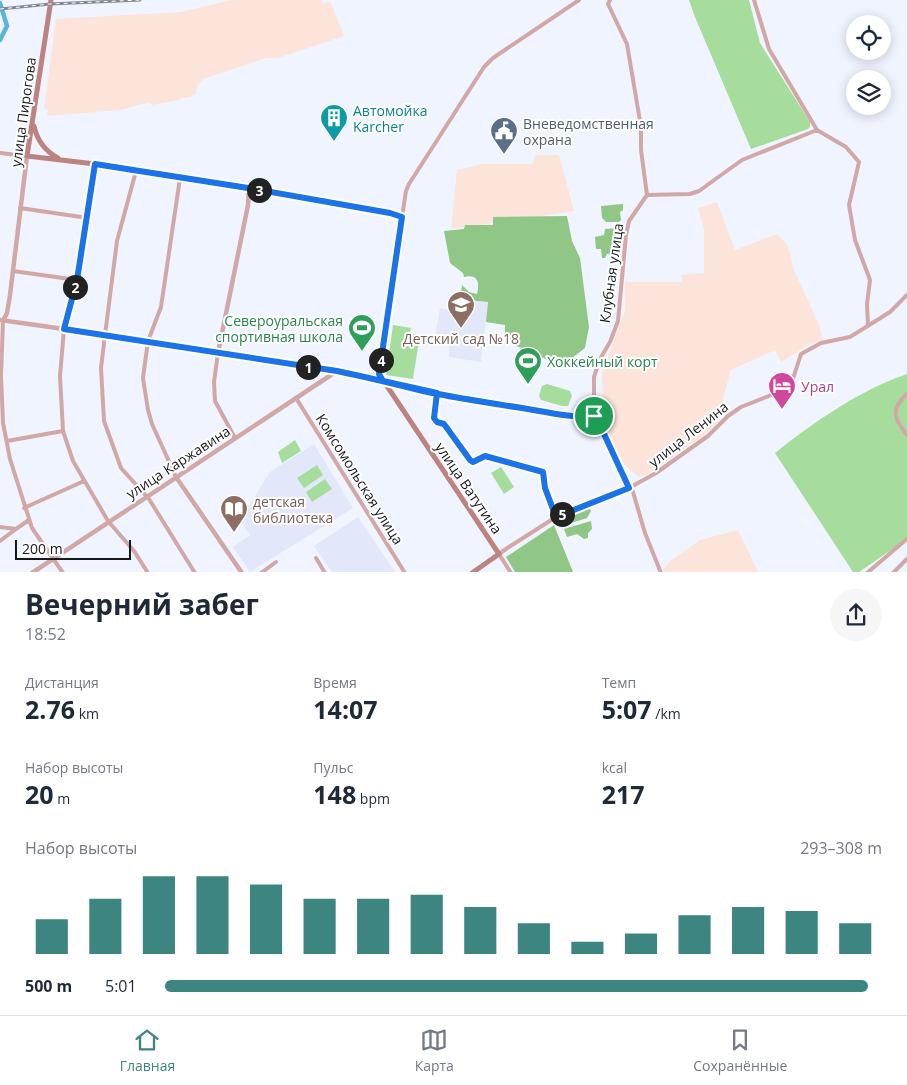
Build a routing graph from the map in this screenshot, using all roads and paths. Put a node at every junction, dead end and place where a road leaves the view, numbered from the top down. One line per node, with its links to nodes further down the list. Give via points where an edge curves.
1 (51, 0): 5 (main road, улица Пирогова)
2 (579, 0): 16 (street, via 484,67 409,184)
3 (610, 0): 14 (street, via 608,4 627,44 636,85)
4 (754, 0): 6 (street, via 769,49)
5 (33, 120): 8 (main road, улица Пирогова); 9 (main road, via 40,141)
6 (817, 130): 14 (street, via 742,160 699,191); 22 (street, via 846,147 859,162 849,205 855,240 870,280)
7 (0, 153): 8 (street)
8 (27, 156): 9 (main road); 15 (street, улица Пирогова)
9 (61, 160): 10 (main road)
10 (95, 164): 11 (main road); 17 (street)
11 (136, 171): 12 (main road); 24 (street, via 117,241)
12 (180, 178): 13 (main road); 25 (street, via 161,307)
13 (248, 188): 16 (main road); 26 (street, via 248,204)
14 (647, 195): 32 (street, Клубная улица, via 629,221 618,321 594,376)
15 (20, 208): 17 (street); 18 (street, улица Пирогова)
16 (402, 217): 28 (main road, via 379,374)
17 (88, 218): 19 (street)
18 (13, 271): 19 (street); 21 (street, улица Пирогова, via 7,313)
19 (77, 280): 23 (street)
20 (907, 295): 22 (street, via 890,312)
21 (2, 321): 23 (street); 36 (street, улица Пирогова, via 3,424)
22 (868, 326): 39 (street, улица Ленина, via 850,337 821,343 801,354 792,385 741,407 656,474)
23 (64, 329): 24 (street); 33 (street, via 60,376)
24 (105, 335): 25 (street); 40 (street, via 101,368 104,421 121,468)
25 (148, 342): 26 (street); 37 (street, via 143,378 148,410)
26 (218, 353): 27 (street); 35 (street, via 215,401)
27 (337, 371): 28 (street); 31 (street, улица Каржавина)
28 (383, 381): 29 (street); 49 (main road, улица Ватутина)
29 (437, 393): 32 (street, via 566,415); 42 (street, via 434,418 444,424 470,460 473,462 485,456 543,472 545,488)
30 (907, 394): 34 (street, via 895,412)
31 (296, 398): 35 (street, улица Каржавина); 61 (street, Комсомольская улица)
32 (594, 416): 39 (street, Клубная улица)
33 (63, 431): 36 (street); 38 (street)
34 (907, 435)
35 (235, 438): 37 (street, улица Каржавина)
36 (7, 441): 41 (street, улица Пирогова)
37 (176, 477): 40 (street, улица Каржавина); 58 (street)
38 (84, 481): 41 (street); 44 (street)
39 (629, 488): 42 (street, улица Ленина); 64 (street, Клубная улица)
40 (145, 497): 44 (street, улица Каржавина); 57 (street)
41 (24, 508): 43 (street, улица Пирогова)
42 (556, 517): 49 (street, улица Ленина)
43 (29, 520): 46 (street); 50 (street, улица Пирогова)
44 (108, 521): 50 (street, улица Каржавина); 56 (street)
45 (0, 527): 46 (street)
46 (16, 529): 48 (street)
47 (907, 539): 65 (street)
48 (0, 542)
49 (499, 554): 62 (main road, улица Ленина); 63 (street, улица Ватутина)
50 (53, 558): 54 (street, улица Каржавина); 55 (street, улица Пирогова)
51 (316, 558): 60 (street)
52 (907, 559): 66 (street)
53 (276, 562): 59 (street)
54 (32, 572)
55 (63, 572)
56 (148, 572)
57 (195, 572)
58 (242, 572)
59 (261, 572)
60 (325, 572)
61 (405, 572)
62 (472, 572)
63 (512, 572)
64 (661, 572)
65 (867, 572)
66 (893, 572)

